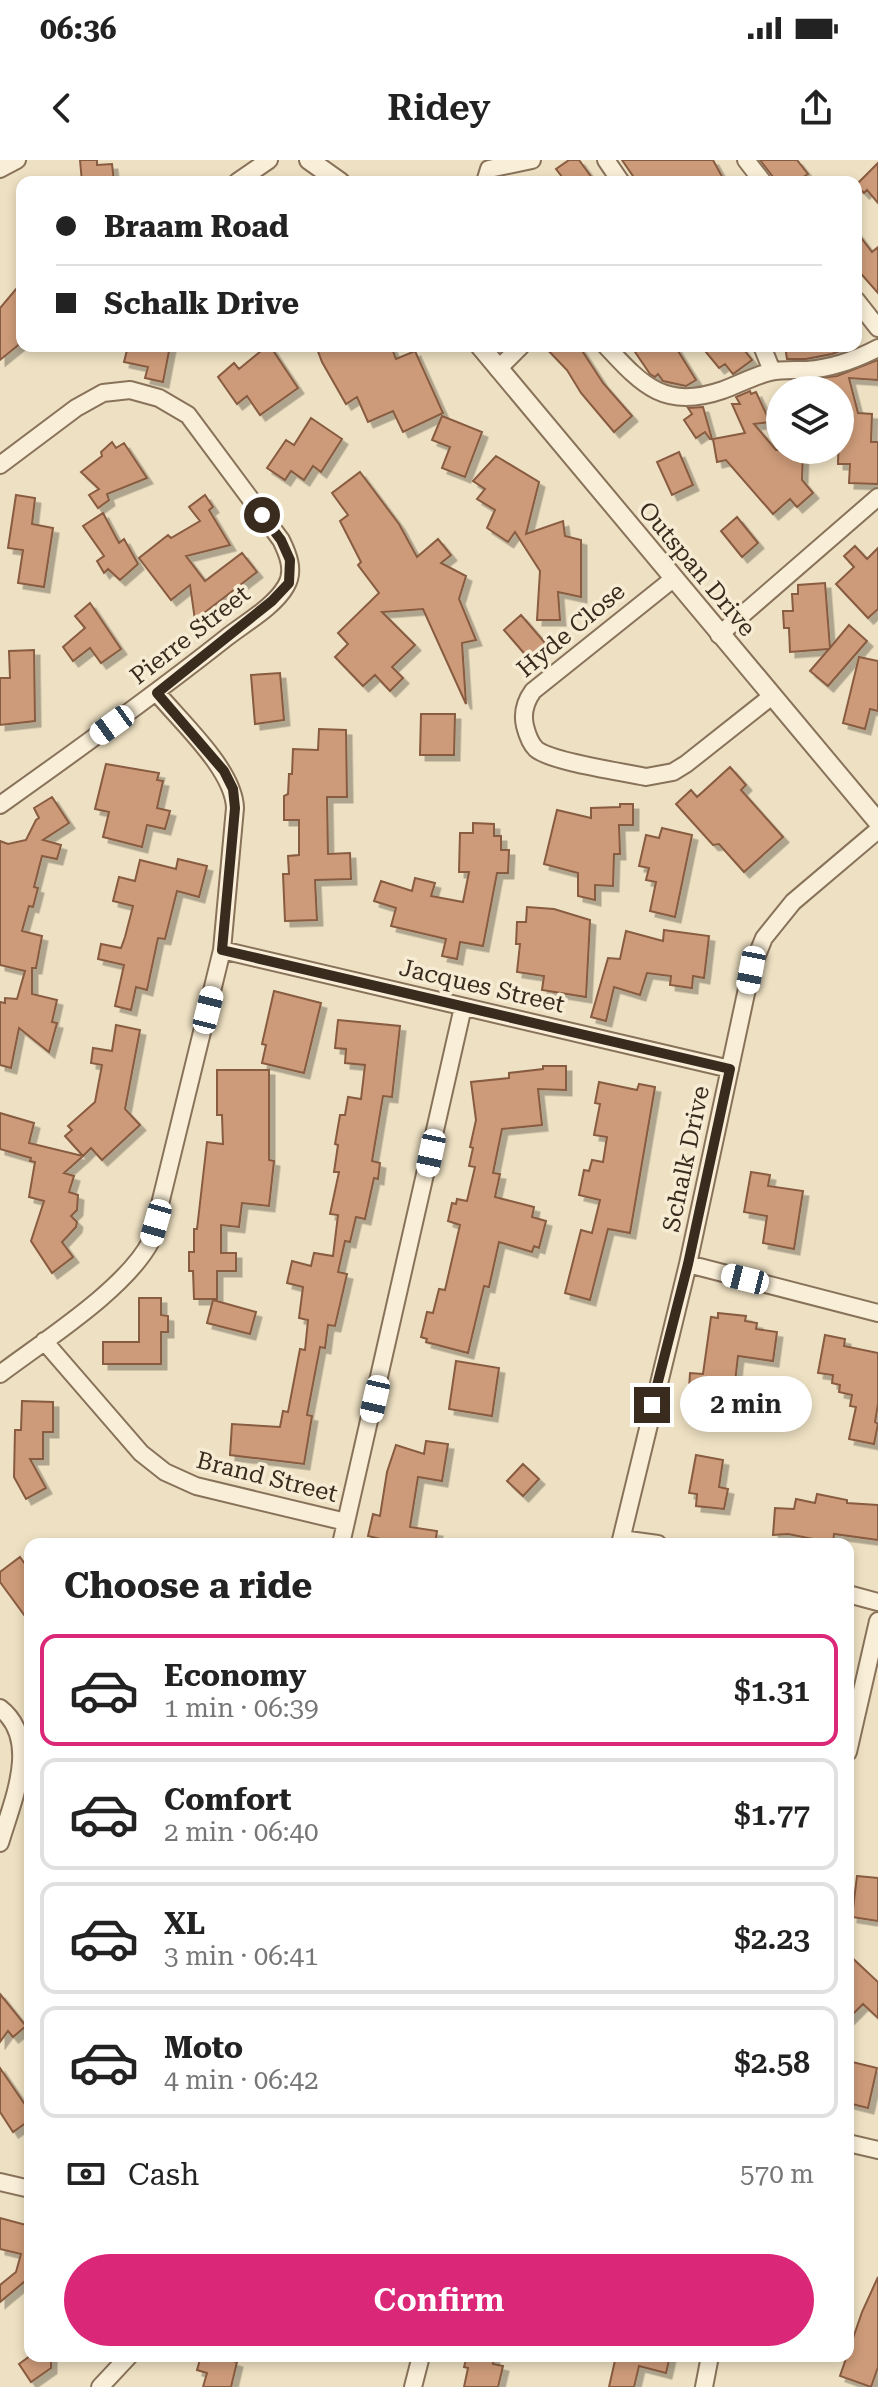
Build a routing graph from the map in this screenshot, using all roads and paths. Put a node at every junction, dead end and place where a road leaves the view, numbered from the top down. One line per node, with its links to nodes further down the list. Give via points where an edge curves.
1 (17, 160): 6 (street)
2 (269, 160): 7 (street)
3 (309, 160): 8 (street)
4 (532, 160): 9 (street, via 489,169)
5 (746, 160): 10 (street)
6 (0, 169)
7 (248, 171)
8 (334, 176)
9 (487, 176)
10 (758, 176)
11 (862, 308): 12 (street)
12 (878, 328)
13 (878, 348): 19 (street, via 811,370)
14 (485, 352): 18 (street, Outspan Drive)
15 (515, 352): 18 (street)
16 (611, 352): 19 (street, via 636,379 680,398 720,391)
17 (764, 352): 19 (street)
18 (498, 369): 22 (street, Outspan Drive)
19 (772, 371)
20 (0, 465): 24 (street, Pierre Street, via 76,408 103,393 130,390 159,398 188,415 281,540 290,560 289,583)
21 (878, 497): 23 (street)
22 (673, 579): 23 (street, Outspan Drive); 25 (street, Hyde Close, via 533,691 524,719 531,743 562,759 646,777 661,775 686,764)
23 (719, 635): 25 (street, Outspan Drive)
24 (157, 693): 26 (street, Pierre Street); 29 (street, via 224,771 233,789)
25 (772, 696): 27 (street, Outspan Drive)
26 (0, 805)
27 (878, 822)
28 (878, 830): 31 (street, Schalk Drive, via 808,887 764,938 751,970)
29 (222, 950): 30 (street, Jacques Street); 34 (street, via 151,1241 141,1261)
30 (463, 1007): 31 (street, Jacques Street); 36 (street)
31 (730, 1069): 32 (street, Schalk Drive)
32 (688, 1264): 33 (street); 38 (street, Schalk Drive)
33 (878, 1313)
34 (44, 1341): 35 (street); 36 (street, Brand Street, via 141,1453 165,1472 196,1486)
35 (0, 1374)
36 (346, 1522): 37 (street)
37 (342, 1538)
38 (621, 1538)
39 (854, 1596): 40 (street)
40 (878, 1602)
41 (878, 1621): 43 (street)
42 (0, 1708): 44 (street, via 12,1720 22,1747)
43 (854, 1726)
44 (0, 1843)
45 (854, 2144): 46 (street)
46 (878, 2150)
47 (0, 2182): 48 (street)
48 (24, 2188)
49 (123, 2362): 52 (street)
50 (419, 2362): 53 (street)
51 (709, 2362): 54 (street)
52 (100, 2387)
53 (413, 2387)
54 (704, 2387)

